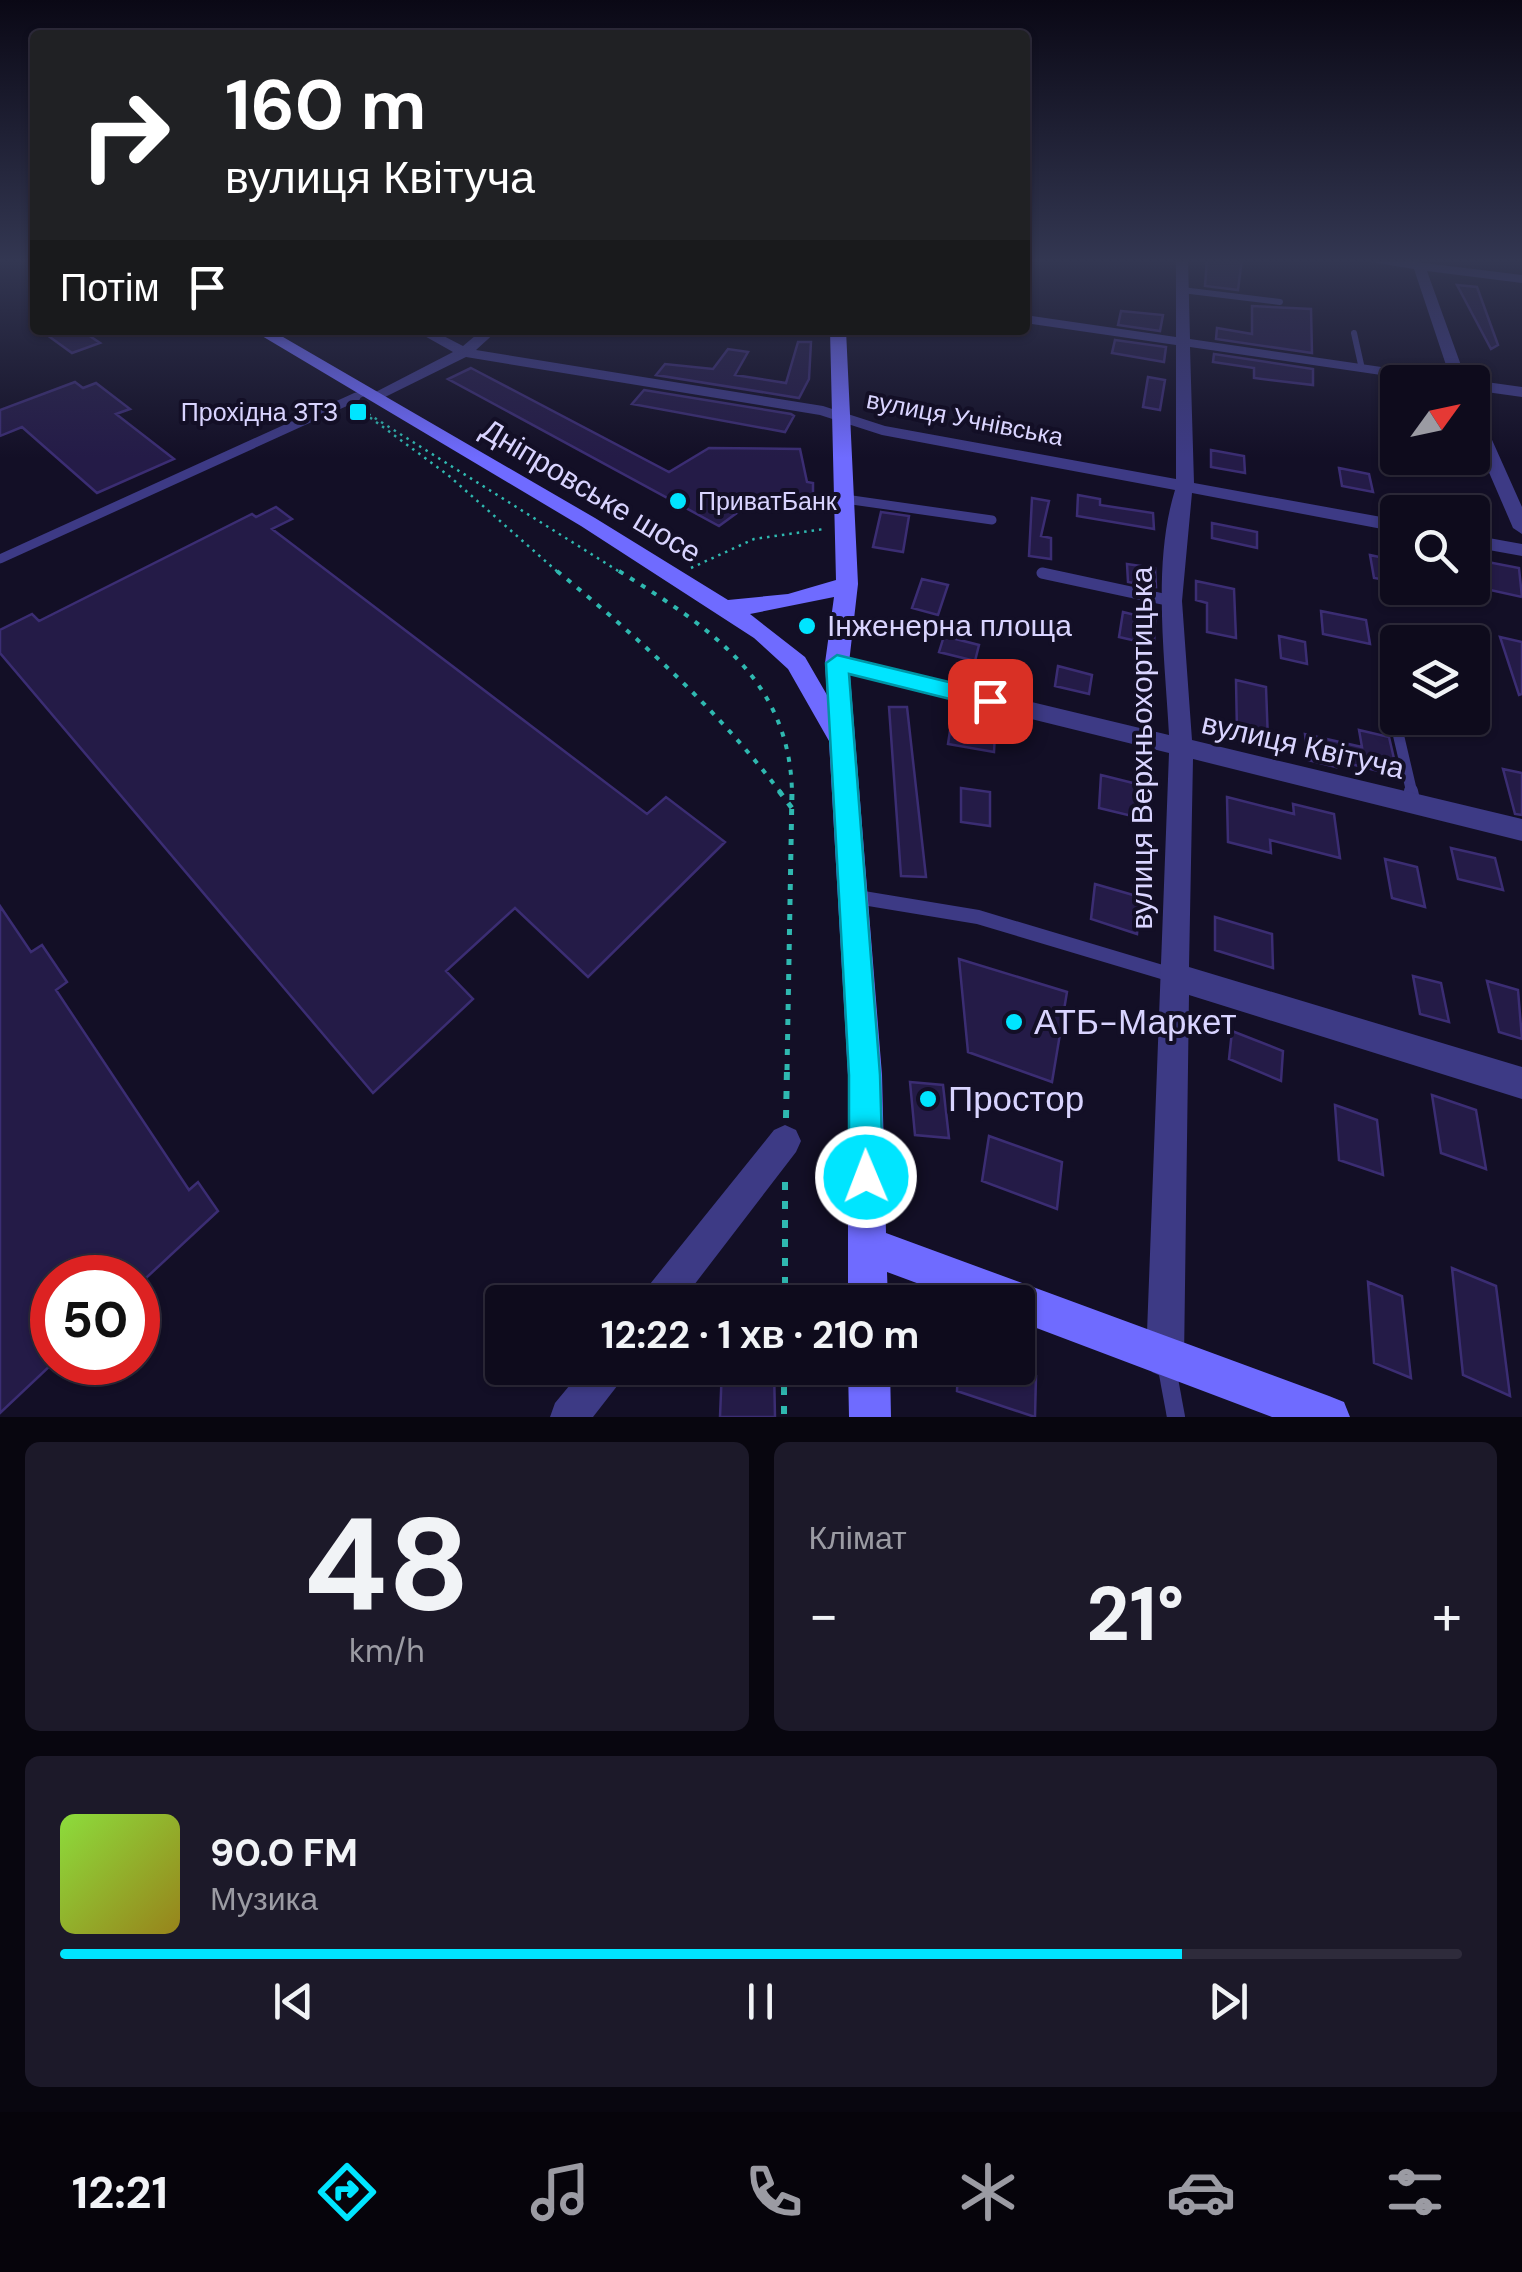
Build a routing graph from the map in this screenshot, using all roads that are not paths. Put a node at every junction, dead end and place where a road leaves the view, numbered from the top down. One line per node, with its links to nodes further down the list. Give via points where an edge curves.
1 (1067, 325): 9 (street)
2 (1183, 325): 9 (street, вулиця Верхньохортицька)
3 (1439, 325): 11 (street)
4 (1354, 333): 12 (lane)
5 (268, 335): 16 (street, Дніпровське шосе)
6 (432, 335): 10 (street, вулиця Учнівська)
7 (485, 335): 10 (street)
8 (838, 335): 17 (street)
9 (1184, 342): 12 (street); 19 (street, вулиця Верхньохортицька)
10 (464, 352): 16 (street); 17 (street, вулиця Учнівська)
11 (1452, 365)
12 (1362, 369): 13 (street)
13 (1380, 371)
14 (1490, 388): 15 (street)
15 (1522, 392)
16 (370, 399): 26 (lane); 30 (street, Дніпровське шосе)
17 (843, 418): 19 (street, вулиця Учнівська); 20 (street)
18 (1490, 454): 23 (street)
19 (1185, 486): 22 (street, вулиця Учнівська); 29 (street, вулиця Верхньохортицька)
20 (845, 499): 21 (lane); 28 (street)
21 (992, 520)
22 (1380, 523)
23 (1522, 528)
24 (1490, 544): 25 (street)
25 (1522, 550)
26 (0, 559)
27 (1042, 573): 29 (lane)
28 (846, 584): 30 (street, via 782,604); 31 (street)
29 (1172, 600): 33 (street, вулиця Верхньохортицька)
30 (728, 608): 34 (street, Дніпровське шосе, via 797,663)
31 (837, 663): 33 (street, вулиця Квітуча); 34 (street)
32 (1398, 735): 35 (lane)
33 (1181, 748): 35 (street, вулиця Квітуча); 38 (street, вулиця Верхньохортицька)
34 (843, 752): 37 (street)
35 (1414, 804): 36 (street, вулиця Квітуча)
36 (1522, 830)
37 (852, 897): 38 (lane, via 924,903 1002,922); 41 (street, via 865,1075)
38 (1174, 976): 39 (street); 44 (street, вулиця Верхньохортицька)
39 (1522, 1083)
40 (785, 1142): 42 (street)
41 (867, 1245): 43 (street); 44 (street)
42 (672, 1285)
43 (868, 1285)
44 (1165, 1358): 49 (lane); 50 (street)
45 (594, 1385): 47 (street)
46 (870, 1385): 48 (street)
47 (569, 1417)
48 (870, 1417)
49 (1176, 1417)
50 (1329, 1417)

